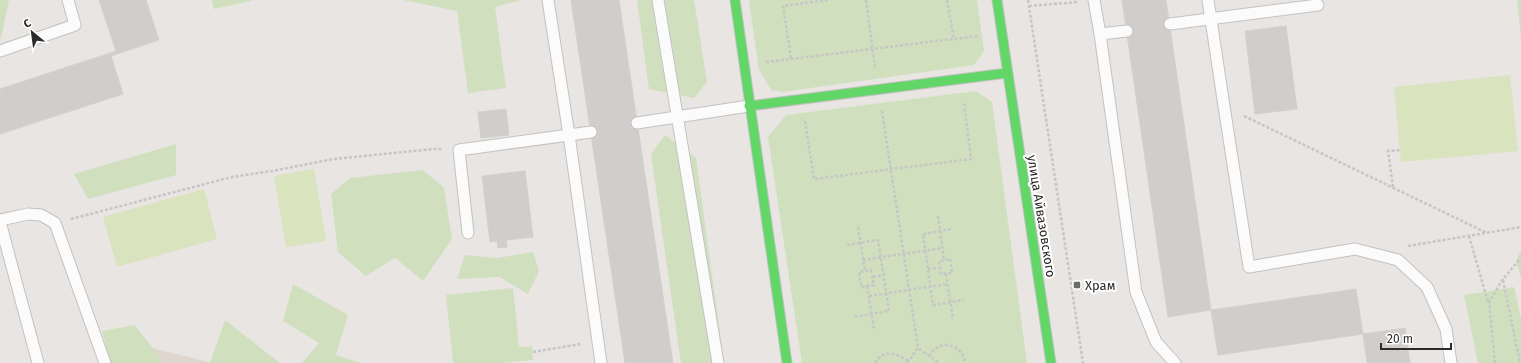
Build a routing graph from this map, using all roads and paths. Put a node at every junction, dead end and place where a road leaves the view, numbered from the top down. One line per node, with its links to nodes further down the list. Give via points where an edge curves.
1 (68, 0): 21 (lane, via 75,25)
2 (548, 0): 33 (lane)
3 (658, 0): 30 (lane)
4 (735, 0): 28 (main road)
5 (828, 0): 22 (path, via 783,6)
6 (866, 0): 20 (path)
7 (947, 0): 19 (path)
8 (996, 0): 24 (main road, улица Айвазовского)
9 (1028, 0): 13 (path)
10 (1094, 0): 13 (path); 17 (lane)
11 (1208, 0): 14 (lane)
12 (1318, 5): 14 (lane)
13 (1029, 6): 92 (path)
14 (1211, 19): 15 (lane); 29 (lane)
15 (1170, 24)
16 (1127, 30): 17 (lane)
17 (1100, 34): 93 (lane, via 1136,292 1156,342)
18 (978, 36): 19 (path)
19 (954, 39): 20 (path)
20 (873, 49): 22 (path); 26 (path)
21 (0, 51)
22 (791, 58): 23 (path)
23 (759, 62)
24 (1007, 73): 25 (main road); 91 (main road, улица Айвазовского)
25 (961, 79): 26 (main road); 36 (path, via 971,159)
26 (879, 89): 27 (main road); 36 (path)
27 (802, 99): 28 (main road); 36 (path, via 814,179)
28 (750, 106): 30 (lane); 87 (main road)
29 (1224, 106): 37 (path); 57 (lane, via 1249,267 1354,249)
30 (678, 117): 31 (lane); 86 (lane)
31 (637, 123)
32 (591, 132): 33 (lane)
33 (569, 135): 45 (lane, via 459,150); 78 (lane)
34 (434, 149): 40 (path, via 334,159 232,177)
35 (1400, 150): 37 (path, via 1388,151)
36 (891, 169): 52 (path)
37 (1393, 188): 46 (path)
38 (938, 216): 44 (path)
39 (0, 221): 40 (lane, via 28,214 41,215); 83 (lane)
40 (55, 223): 84 (lane)
41 (858, 227): 48 (path)
42 (1521, 227): 46 (path)
43 (951, 229): 44 (path)
44 (940, 231): 50 (path); 51 (path, via 922,234)
45 (468, 233)
46 (1486, 233): 47 (path)
47 (1469, 236): 57 (path, via 1408,246); 73 (path)
48 (860, 243): 49 (path); 53 (path, via 878,240); 55 (path)
49 (848, 245)
50 (943, 248): 51 (path); 56 (path)
51 (925, 251): 52 (path); 59 (path)
52 (904, 254): 53 (path); 68 (path)
53 (881, 258): 55 (path); 62 (path)
54 (1521, 258): 64 (path)
55 (863, 260): 60 (path)
56 (944, 260): 58 (path, via 939,261); 61 (path, via 950,259 952,273)
57 (1398, 260): 94 (lane, via 1427,287 1446,329)
58 (940, 268): 59 (path); 61 (path, via 941,274)
59 (928, 270): 67 (path)
60 (865, 271): 63 (path, via 871,270); 66 (path, via 859,272 861,287)
61 (946, 274): 65 (path)
62 (883, 275): 63 (path); 69 (path)
63 (872, 277): 66 (path, via 874,285)
64 (1503, 279): 73 (path); 96 (path)
65 (948, 284): 67 (path); 72 (path)
66 (867, 286): 70 (path)
67 (930, 286): 68 (path); 72 (path, via 933,305)
68 (909, 290): 69 (path); 79 (path)
69 (886, 293): 70 (path); 74 (path, via 889,311)
70 (869, 296): 74 (path)
71 (964, 300): 72 (path)
72 (950, 302): 76 (path)
73 (1489, 302): 95 (path)
74 (872, 314): 75 (path); 77 (path)
75 (854, 317)
76 (953, 319)
77 (874, 329)
78 (598, 342): 80 (path); 85 (lane)
79 (918, 348): 81 (path); 82 (path)
80 (533, 352)
81 (929, 356): 89 (path); 90 (path, via 936,348 952,346 964,355)
82 (908, 362): 88 (path, via 895,354 885,354 878,357)
83 (38, 363)
84 (105, 363)
85 (601, 363)
86 (718, 363)
87 (787, 363)
88 (875, 363)
89 (939, 363)
90 (966, 363)
91 (1051, 363)
92 (1084, 363)
93 (1175, 363)
94 (1451, 363)
95 (1495, 363)
96 (1520, 363)

